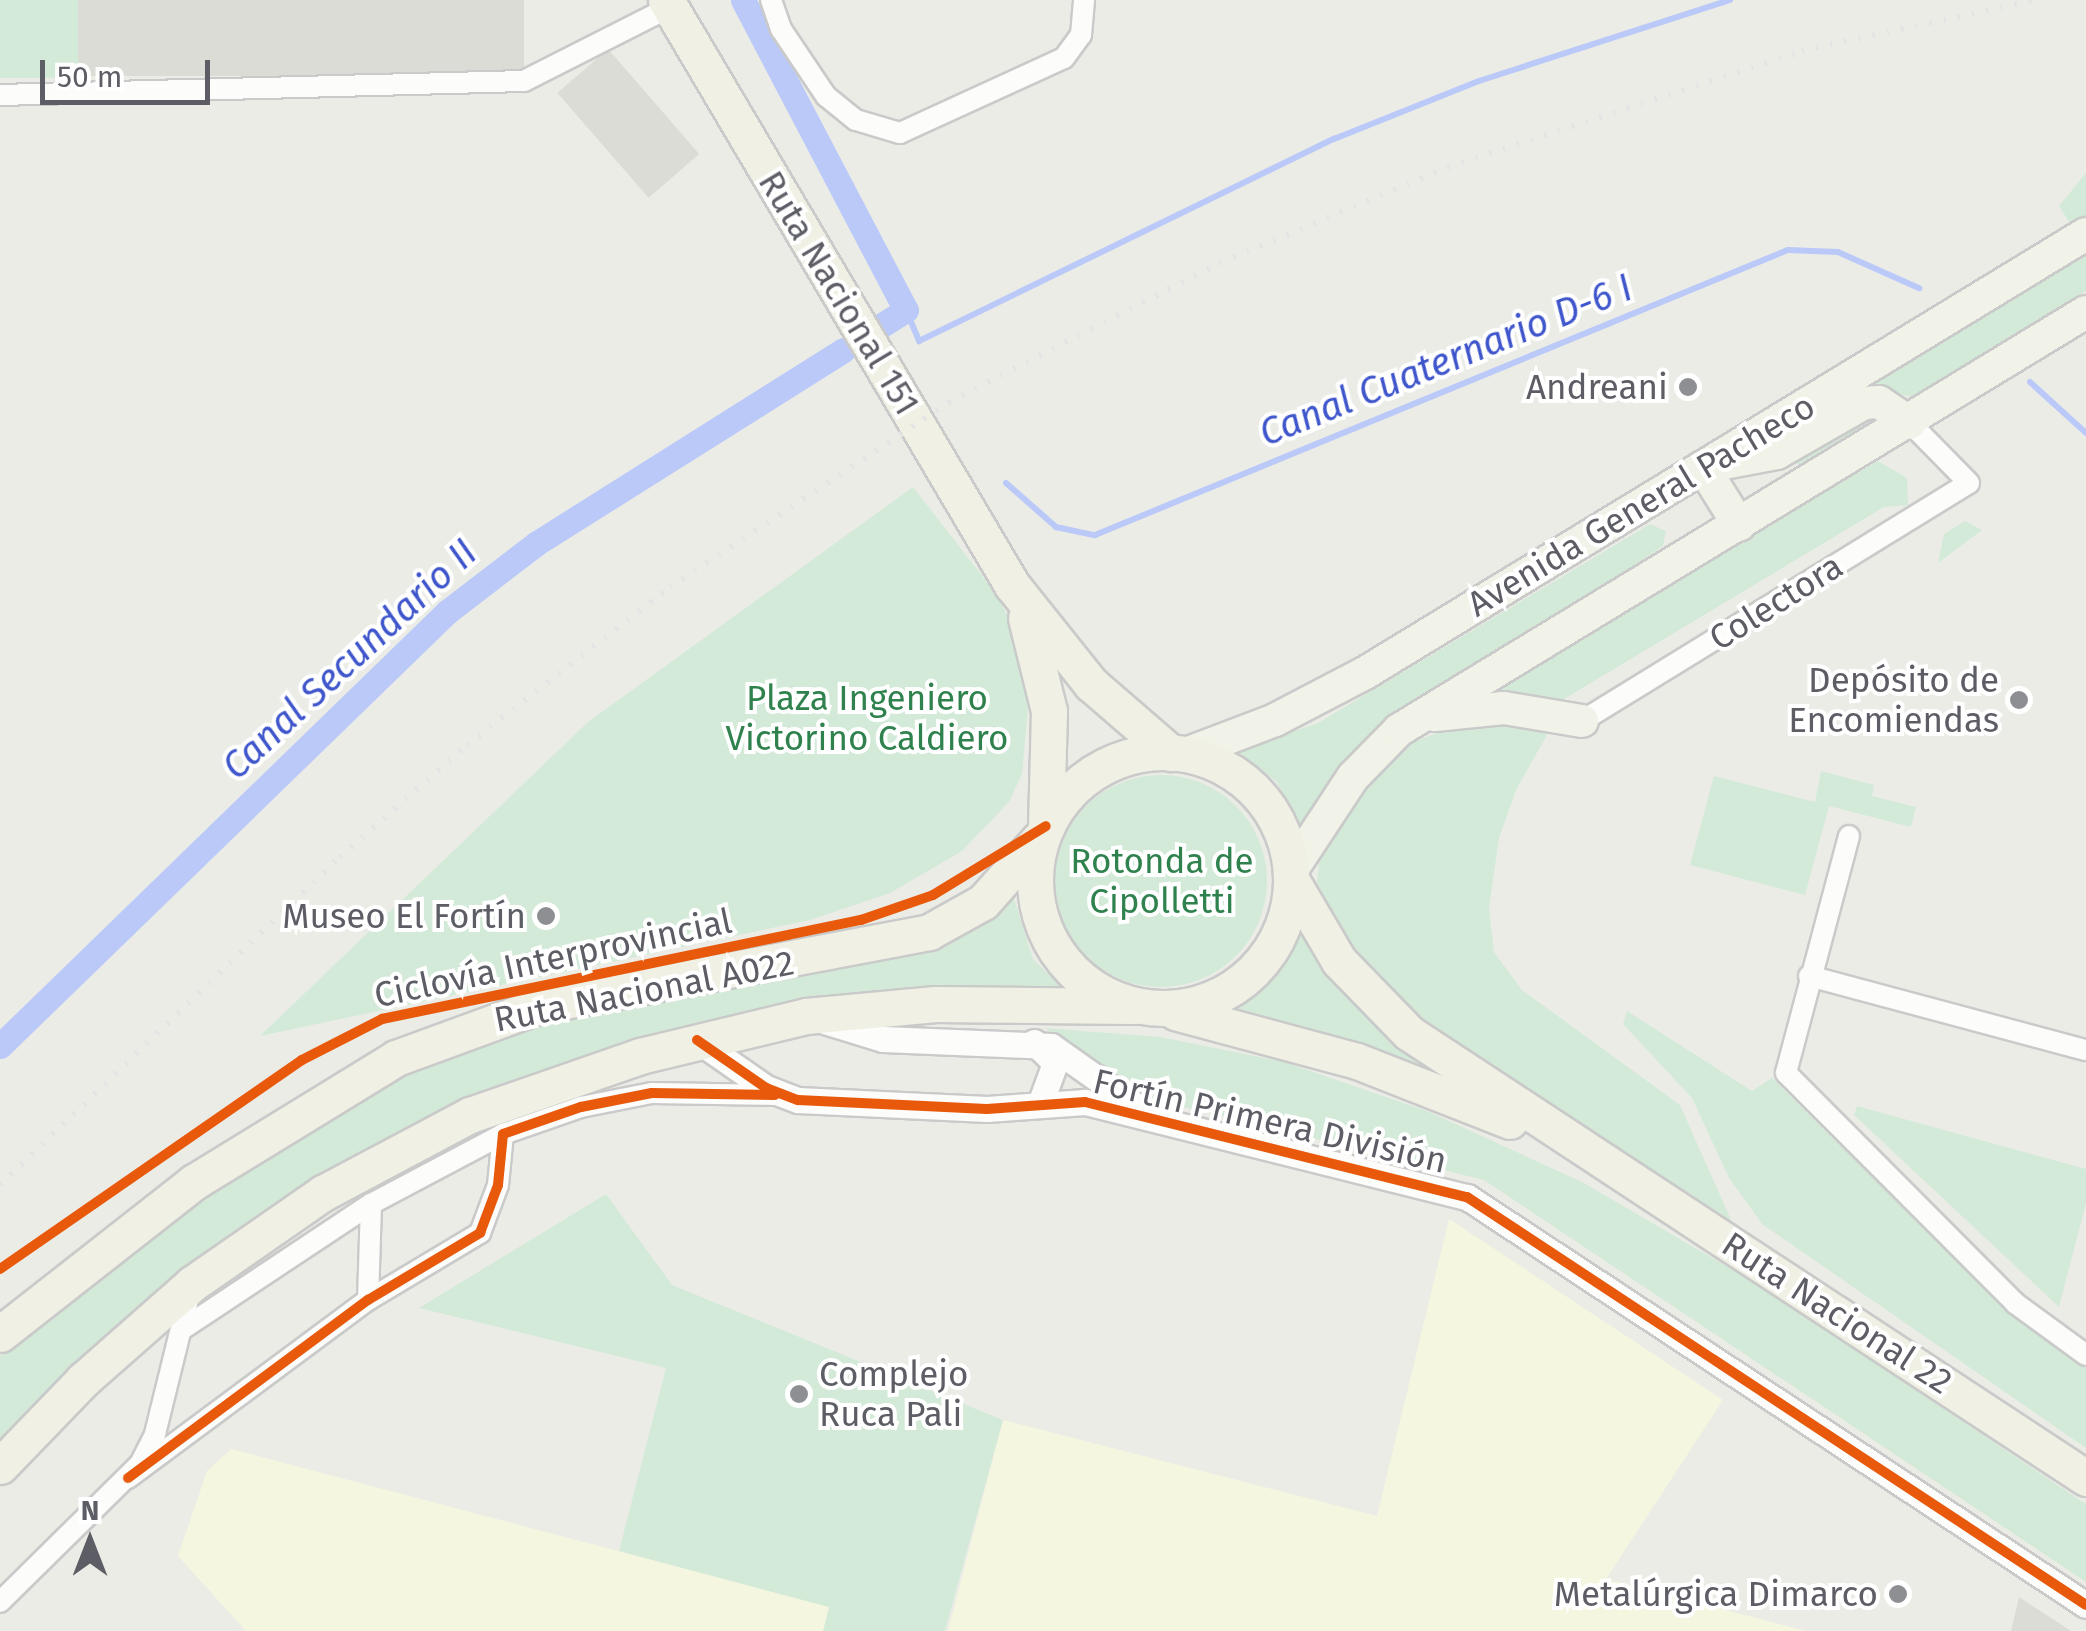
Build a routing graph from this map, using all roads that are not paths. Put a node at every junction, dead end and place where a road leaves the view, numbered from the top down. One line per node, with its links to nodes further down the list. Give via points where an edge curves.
1 (771, 0): 2 (street, via 781,28 826,96 856,120 893,133 914,132 1064,58 1082,35)
2 (1084, 0)
3 (668, 4): 4 (street, via 524,81); 10 (highway, Ruta Nacional 151)
4 (0, 95)
5 (2086, 234): 8 (main road, Avenida General Pacheco)
6 (2086, 312): 7 (main road, Avenida General Pacheco)
7 (1910, 423): 8 (main road, via 1879,402 1864,403 1777,453); 9 (main road, Avenida General Pacheco); 11 (street, Colectora, via 1970,482)
8 (1704, 467): 9 (main road); 13 (main road, Avenida General Pacheco, via 1335,690)
9 (1740, 525): 12 (main road, Avenida General Pacheco)
10 (1012, 585): 13 (highway, Ruta Nacional 151, via 1090,684); 14 (highway, Ruta Nacional 151, via 1046,687)
11 (1582, 722): 12 (main road, via 1486,708 1449,711)
12 (1399, 730): 16 (main road, Avenida General Pacheco, via 1353,777)
13 (1178, 754): 14 (highway, via 1138,754 1093,772); 16 (highway, via 1231,771 1258,795 1279,824)
14 (1044, 832): 18 (highway, via 1034,884 1056,952 1090,986); 32 (highway, Ruta Nacional A022, via 984,902 928,932 538,1006 396,1058 194,1182)
15 (1849, 836): 17 (street)
16 (1292, 876): 18 (highway, via 1278,936 1243,981 1203,1002); 27 (highway, Ruta Nacional 22, via 1338,962 1384,1012)
17 (1809, 976): 22 (street); 33 (street, via 1785,1070 2015,1303)
18 (1146, 1007): 19 (highway, Ruta Nacional A022, via 935,1004); 27 (highway, Ruta Nacional 22, via 1357,1060)
19 (806, 1016): 20 (highway, Ruta Nacional A022); 21 (street, Fortín Primera División, via 883,1038)
20 (697, 1040): 23 (street, Fortín Primera División); 29 (highway, Ruta Nacional A022, via 580,1074 422,1138 322,1193)
21 (1034, 1042): 24 (street, Fortín Primera División, via 1055,1063); 25 (street, Fortín Primera División, via 1066,1052)
22 (2086, 1050)
23 (780, 1095): 24 (street, Fortín Primera División, via 987,1109); 26 (street, via 652,1093 580,1107)
24 (1040, 1104): 25 (street, Fortín Primera División, via 1085,1102)
25 (1151, 1118): 38 (street, Fortín Primera División, via 1467,1197)
26 (504, 1134): 28 (street); 30 (street, via 498,1184 480,1232)
27 (1585, 1152): 36 (highway, Ruta Nacional 22)
28 (371, 1204): 30 (street); 31 (street)
29 (192, 1284): 31 (street); 34 (highway, Ruta Nacional A022, via 83,1380)
30 (368, 1300): 35 (street)
31 (181, 1330): 35 (street, via 154,1434)
32 (0, 1334)
33 (2086, 1354)
34 (0, 1466)
35 (128, 1478): 37 (street)
36 (2086, 1478)
37 (0, 1602)
38 (2086, 1606)

